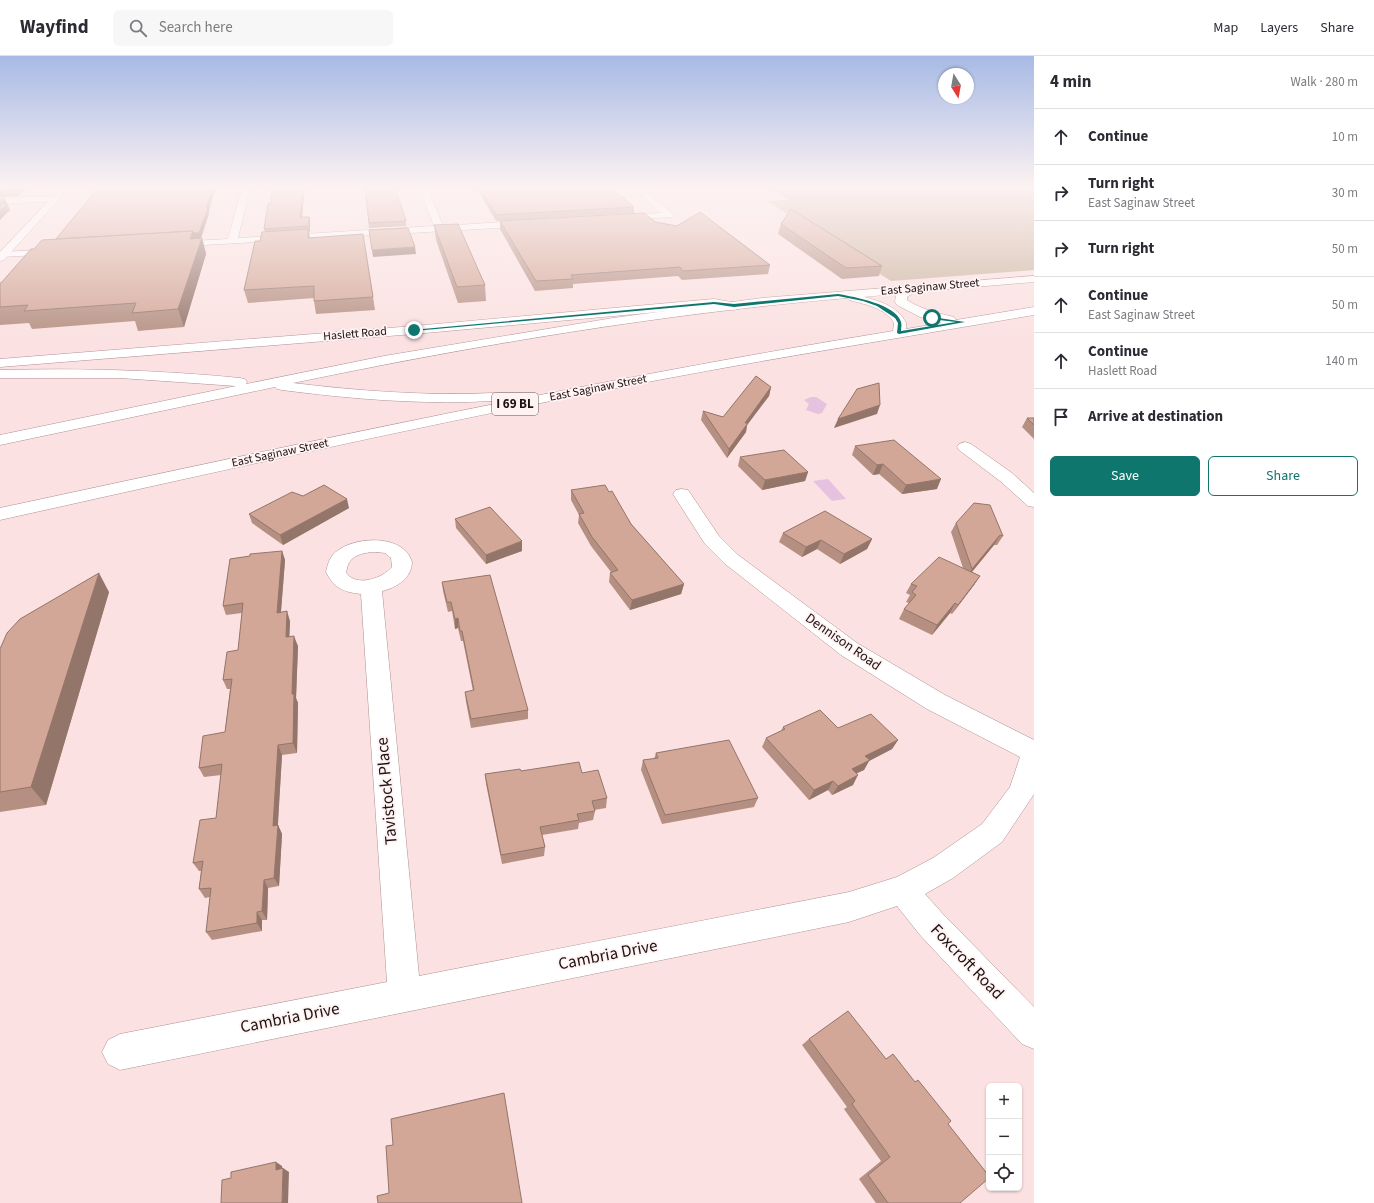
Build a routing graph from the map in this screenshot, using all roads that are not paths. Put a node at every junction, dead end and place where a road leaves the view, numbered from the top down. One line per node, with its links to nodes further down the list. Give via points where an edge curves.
1 (16, 241): 6 (main road)
2 (232, 241): 3 (main road); 4 (main road)
3 (240, 241)
4 (165, 245)
5 (64, 252): 6 (main road)
6 (1, 257)
7 (1034, 279): 8 (main road, East Saginaw Street)
8 (913, 289): 9 (main road, East Saginaw Street); 12 (main road, via 901,296 902,302 915,311 932,318)
9 (838, 295): 10 (main road, East Saginaw Street); 13 (main road, via 878,305 897,317 900,323)
10 (734, 306): 14 (main road, Haslett Road, via 714,303); 16 (main road, East Saginaw Street, via 490,342)
11 (1034, 311): 12 (main road, East Saginaw Street / I 69 BL)
12 (964, 322): 13 (main road, East Saginaw Street / I 69 BL)
13 (899, 333): 17 (main road, East Saginaw Street / I 69 BL)
14 (0, 363)
15 (0, 374): 16 (main road, via 166,375)
16 (263, 384): 17 (main road, via 355,396 442,399 536,395); 18 (main road, East Saginaw Street)
17 (604, 386): 22 (main road, East Saginaw Street / I 69 BL, via 303,447)
18 (0, 440)
19 (965, 446): 21 (main road)
20 (682, 494): 24 (main road, Dennison Road, via 712,540 731,559 849,649 936,702)
21 (1034, 502)
22 (0, 514)
23 (370, 588): 26 (main road, Tavistock Place)
24 (1034, 753): 25 (main road, Cambria Drive, via 1021,793 992,832 943,868)
25 (903, 890): 26 (main road, Cambria Drive, via 849,907); 27 (main road, Foxcroft Road, via 931,924)
26 (404, 995): 28 (main road, Cambria Drive)
27 (1034, 1032)
28 (120, 1052)

